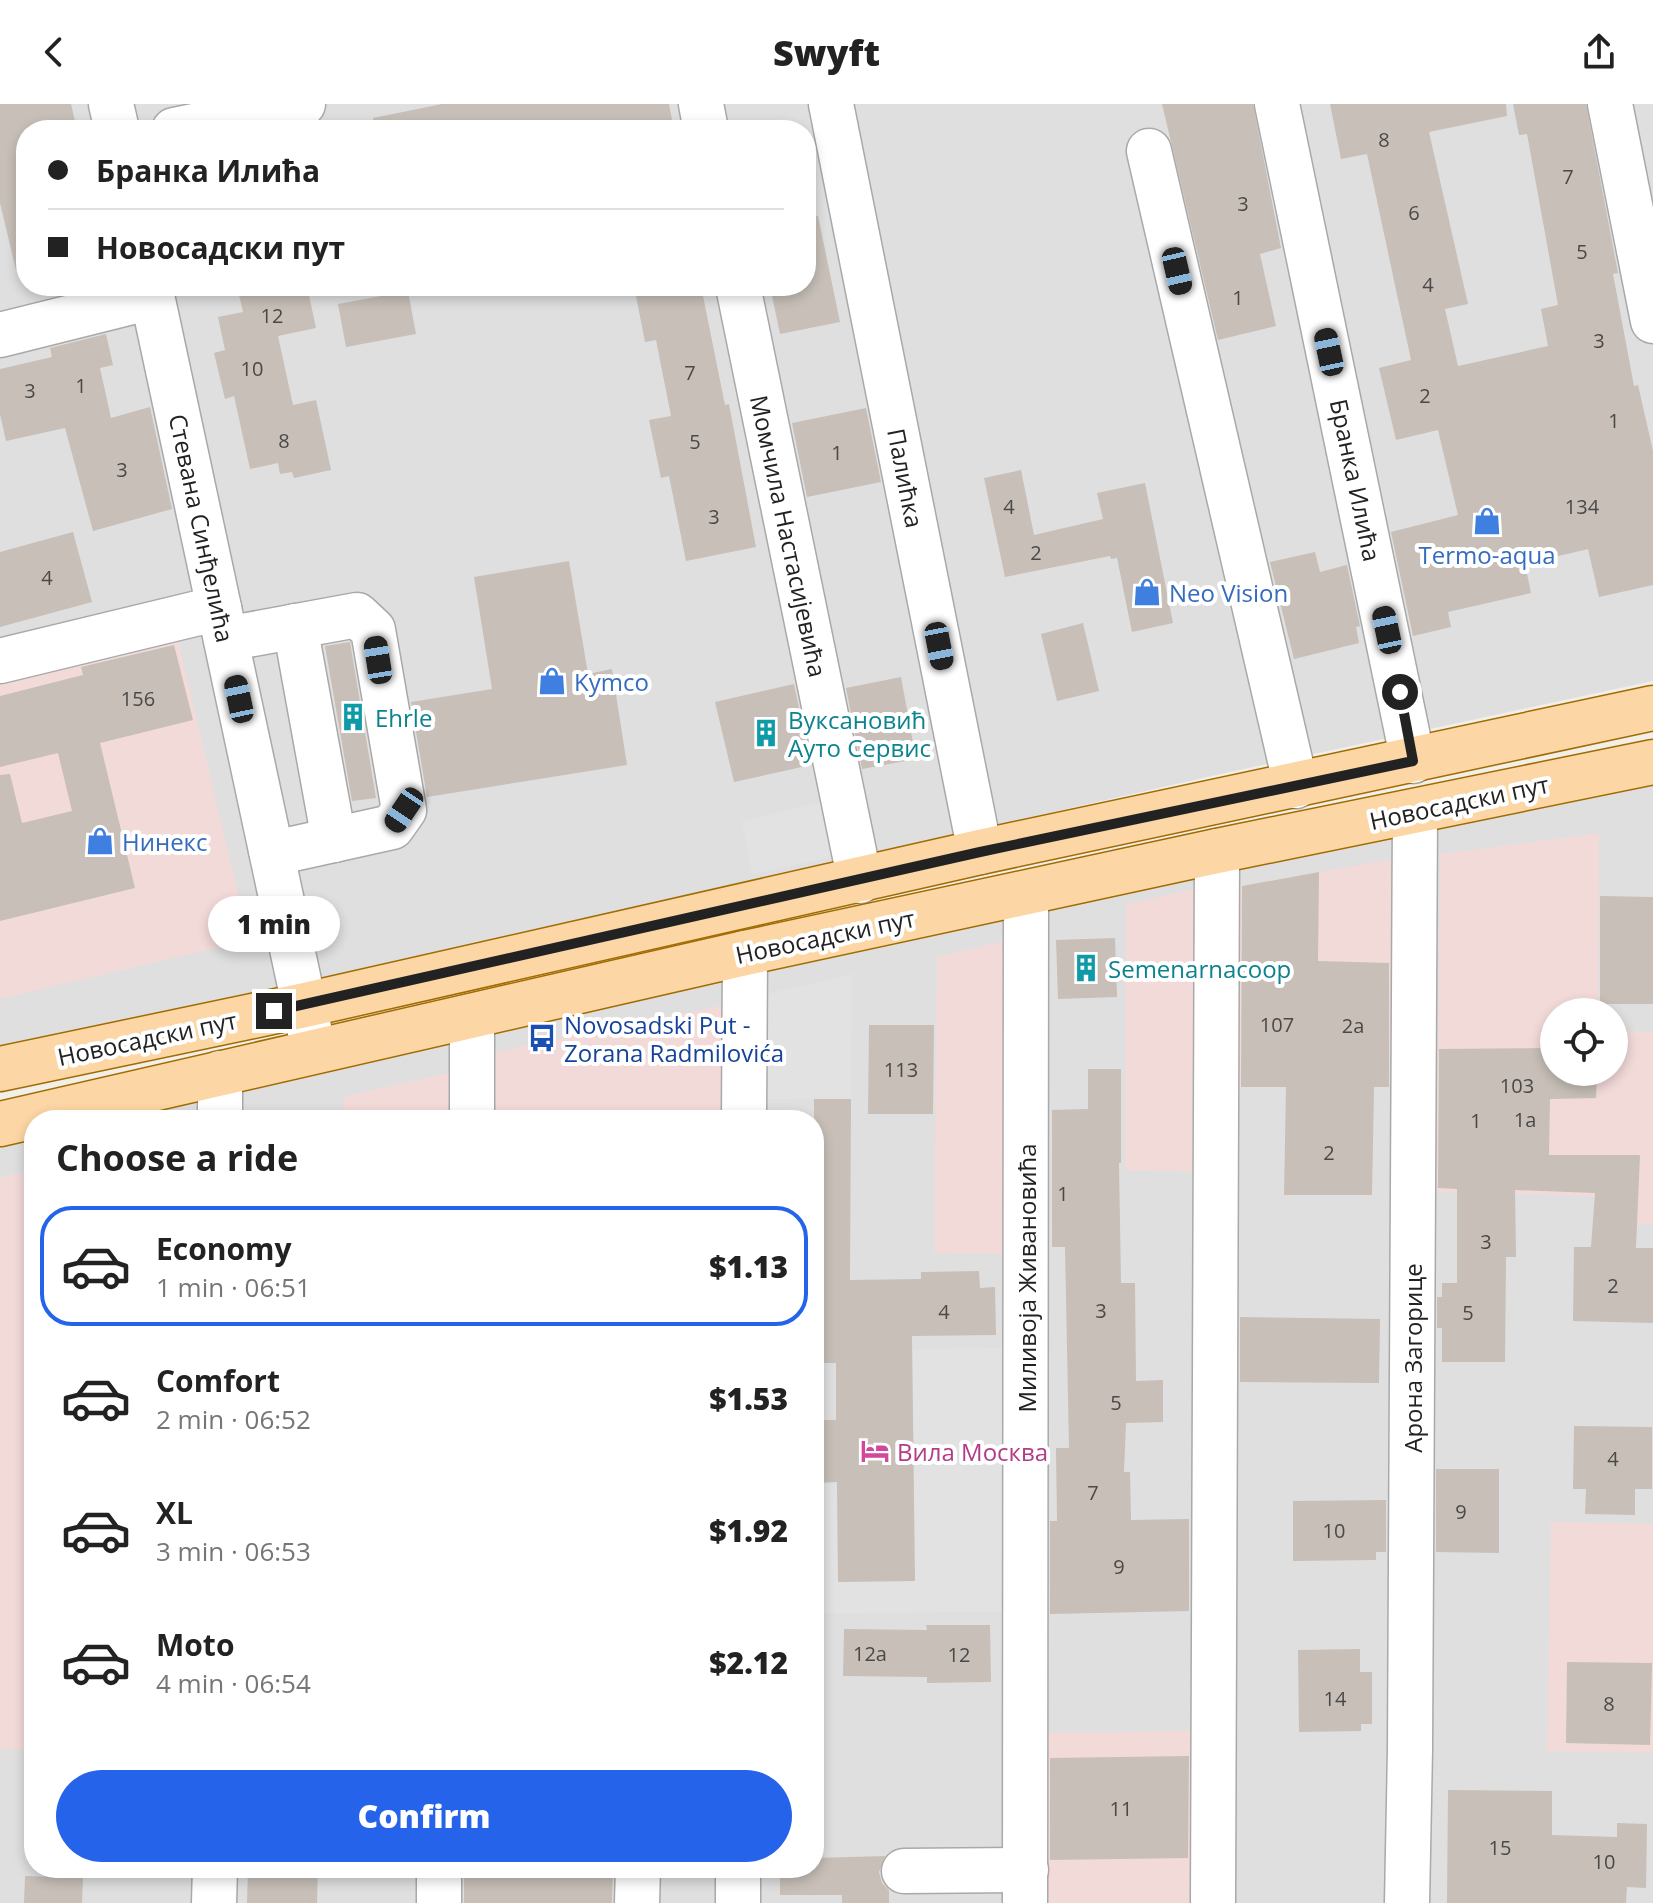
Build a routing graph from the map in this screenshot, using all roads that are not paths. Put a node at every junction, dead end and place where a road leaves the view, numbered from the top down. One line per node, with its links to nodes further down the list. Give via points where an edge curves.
1 (303, 104): 5 (street)
2 (831, 104): 23 (street, Палићка)
3 (1277, 104): 16 (street, Бранка Илића)
4 (1610, 104): 10 (street)
5 (224, 120)
6 (1149, 151): 18 (street)
7 (134, 296): 11 (street)
8 (152, 296): 12 (street, Стевана Синђелића)
9 (740, 296): 24 (street, Момчила Настасијевића)
10 (1653, 321)
11 (0, 335)
12 (222, 623): 13 (street); 14 (street); 21 (street, Стевана Синђелића)
13 (295, 626): 20 (street); 20 (street, via 357,615 373,630 404,810 392,827)
14 (0, 661)
15 (1653, 708): 16 (main road, Новосадски пут)
16 (1413, 761): 18 (main road, Новосадски пут)
17 (1653, 762): 19 (main road, Новосадски пут)
18 (1296, 786): 23 (main road, Новосадски пут)
19 (1415, 812): 22 (main road, Новосадски пут); 49 (street, Арона Загорице)
20 (334, 840): 21 (street)
21 (271, 850): 27 (street, Стевана Синђелића)
22 (1217, 851): 25 (main road, Новосадски пут); 48 (street)
23 (980, 852): 24 (main road, Новосадски пут)
24 (860, 881): 27 (main road, Новосадски пут)
25 (1026, 893): 26 (main road, Новосадски пут); 43 (street, Миливоја Живановића)
26 (745, 953): 28 (main road, Новосадски пут); 35 (street)
27 (305, 1005): 29 (street, Стевана Синђелића); 30 (main road, Новосадски пут)
28 (472, 1016): 29 (main road, Новосадски пут); 34 (street)
29 (314, 1051): 31 (main road, Новосадски пут)
30 (0, 1069)
31 (220, 1073): 32 (main road, Новосадски пут); 33 (street)
32 (60, 1110)
33 (220, 1110)
34 (472, 1110)
35 (744, 1110)
36 (24, 1118): 37 (main road, Новосадски пут)
37 (0, 1124)
38 (904, 1871): 43 (street)
39 (215, 1878): 44 (street)
40 (439, 1878): 45 (street)
41 (638, 1878): 46 (street)
42 (738, 1878): 47 (street)
43 (1025, 1887)
44 (214, 1903)
45 (439, 1903)
46 (637, 1903)
47 (738, 1903)
48 (1213, 1903)
49 (1407, 1903)

